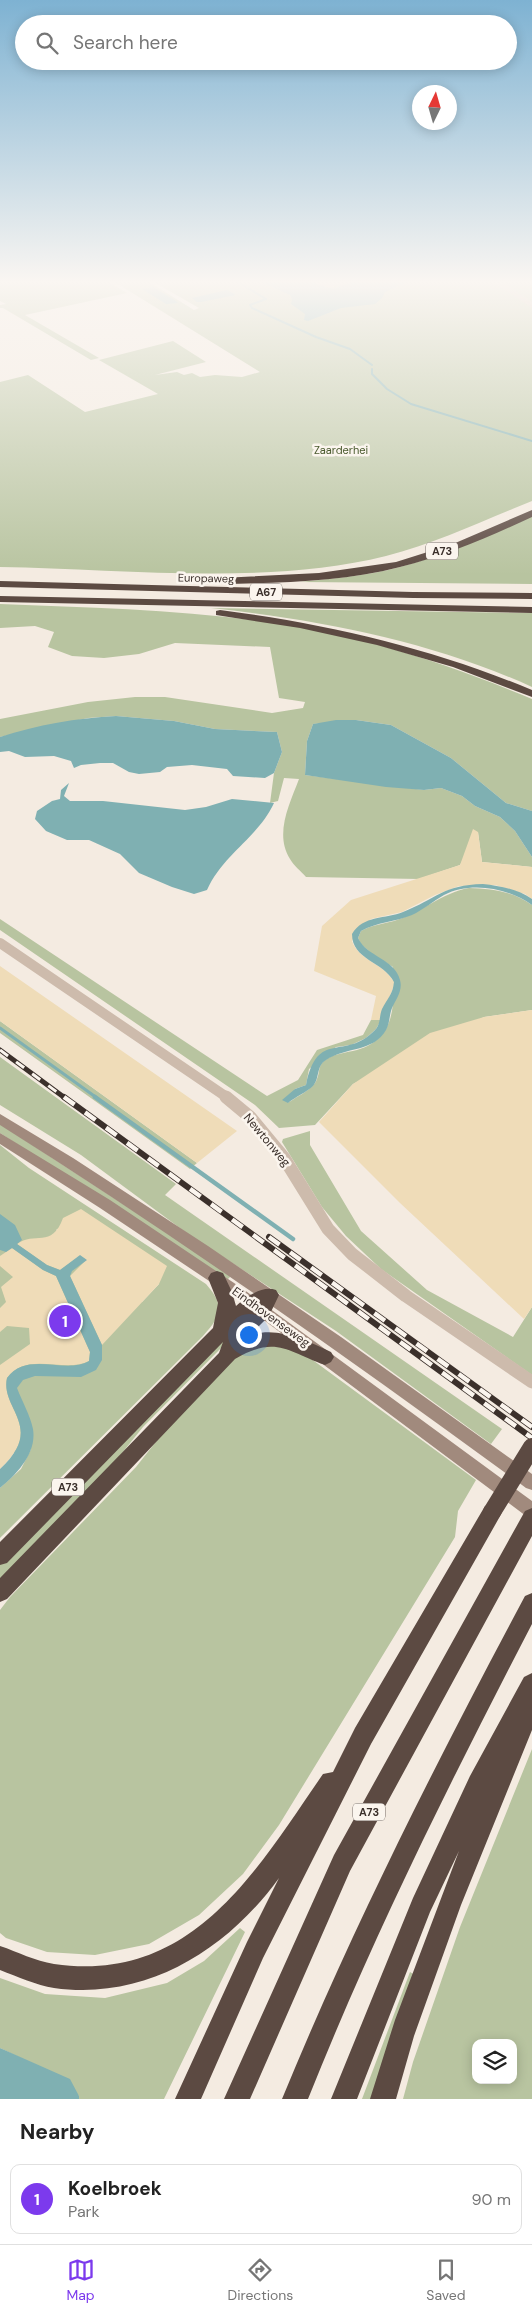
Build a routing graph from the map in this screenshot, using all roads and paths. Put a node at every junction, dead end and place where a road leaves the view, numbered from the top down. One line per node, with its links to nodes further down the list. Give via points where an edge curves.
1 (532, 513): 3 (highway, A73, via 425,558 379,569 279,580)
2 (0, 576): 3 (highway, A67)
3 (172, 582): 5 (highway, A67)
4 (0, 584): 7 (highway, Europaweg / A67)
5 (532, 587)
6 (0, 590): 10 (highway, Europaweg / A67)
7 (532, 596)
8 (0, 599): 9 (highway, A67)
9 (49, 601): 11 (highway, A67); 12 (highway, A67, via 214,612 302,624 436,657)
10 (532, 602)
11 (532, 610)
12 (532, 694)
13 (0, 942): 21 (street, Newtonweg, via 220,1091 250,1117 284,1158 328,1229 352,1254 406,1296)
14 (0, 1119): 17 (main road, Eindhovenseweg, via 143,1210)
15 (0, 1138): 16 (main road, Eindhovenseweg)
16 (217, 1278): 17 (main road, Eindhovenseweg); 18 (highway, A73, via 228,1308)
17 (261, 1303): 18 (highway, A73); 19 (main road, Eindhovenseweg); 20 (highway, A73); 23 (main road, Eindhovenseweg)
18 (221, 1332): 26 (highway, A73)
19 (325, 1357): 20 (highway, A73, via 290,1341 264,1339 241,1346); 24 (main road, Eindhovenseweg)
20 (216, 1369): 27 (highway, A73)
21 (532, 1382)
22 (532, 1447): 31 (highway, bridge)
23 (532, 1482)
24 (532, 1511)
25 (526, 1526): 34 (highway, A73, via 342,1863)
26 (0, 1556)
27 (0, 1592)
28 (532, 1603): 35 (highway, via 391,1881 326,2020)
29 (532, 1684): 36 (highway, via 478,1784 421,1906)
30 (532, 1705): 37 (highway, via 448,1904 391,2067)
31 (363, 1736): 32 (highway, via 244,1903 189,1948 159,1965 128,1976 94,1979 53,1976); 33 (highway, via 255,1950)
32 (0, 1958)
33 (188, 2099)
34 (237, 2099)
35 (295, 2099)
36 (344, 2099)
37 (383, 2099)

